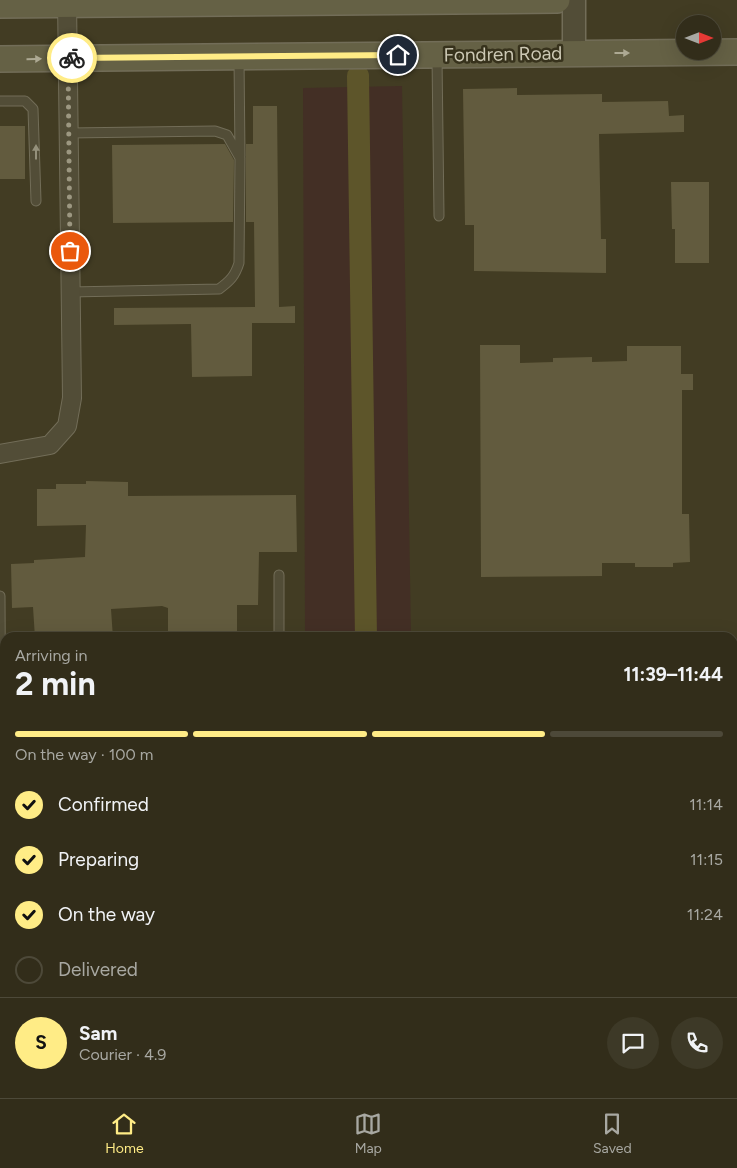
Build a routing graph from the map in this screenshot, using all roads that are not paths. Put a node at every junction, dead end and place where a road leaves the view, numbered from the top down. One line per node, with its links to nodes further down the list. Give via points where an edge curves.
1 (557, 0): 4 (main road)
2 (574, 0): 7 (street)
3 (67, 2): 4 (main road); 5 (main road); 10 (street)
4 (194, 2)
5 (0, 5)
6 (737, 52): 7 (main road, Fondren Road, one-way to 6)
7 (574, 54): 8 (main road, Fondren Road)
8 (437, 55): 9 (main road, Fondren Road); 16 (lane)
9 (239, 57): 10 (main road, Fondren Road); 14 (lane)
10 (68, 58): 11 (main road, Fondren Road, one-way to 10); 13 (street)
11 (0, 59)
12 (0, 101): 15 (lane, one-way to 12, via 34,109 25,101)
13 (68, 132): 14 (lane, via 215,131 227,135); 17 (street)
14 (240, 158): 17 (lane, via 239,263 234,277 226,284 219,289)
15 (36, 201)
16 (439, 216)
17 (70, 292): 18 (street, via 72,398 67,426 50,446)
18 (0, 454)
19 (279, 575): 22 (lane)
20 (0, 596): 21 (lane)
21 (0, 632)
22 (279, 632)

